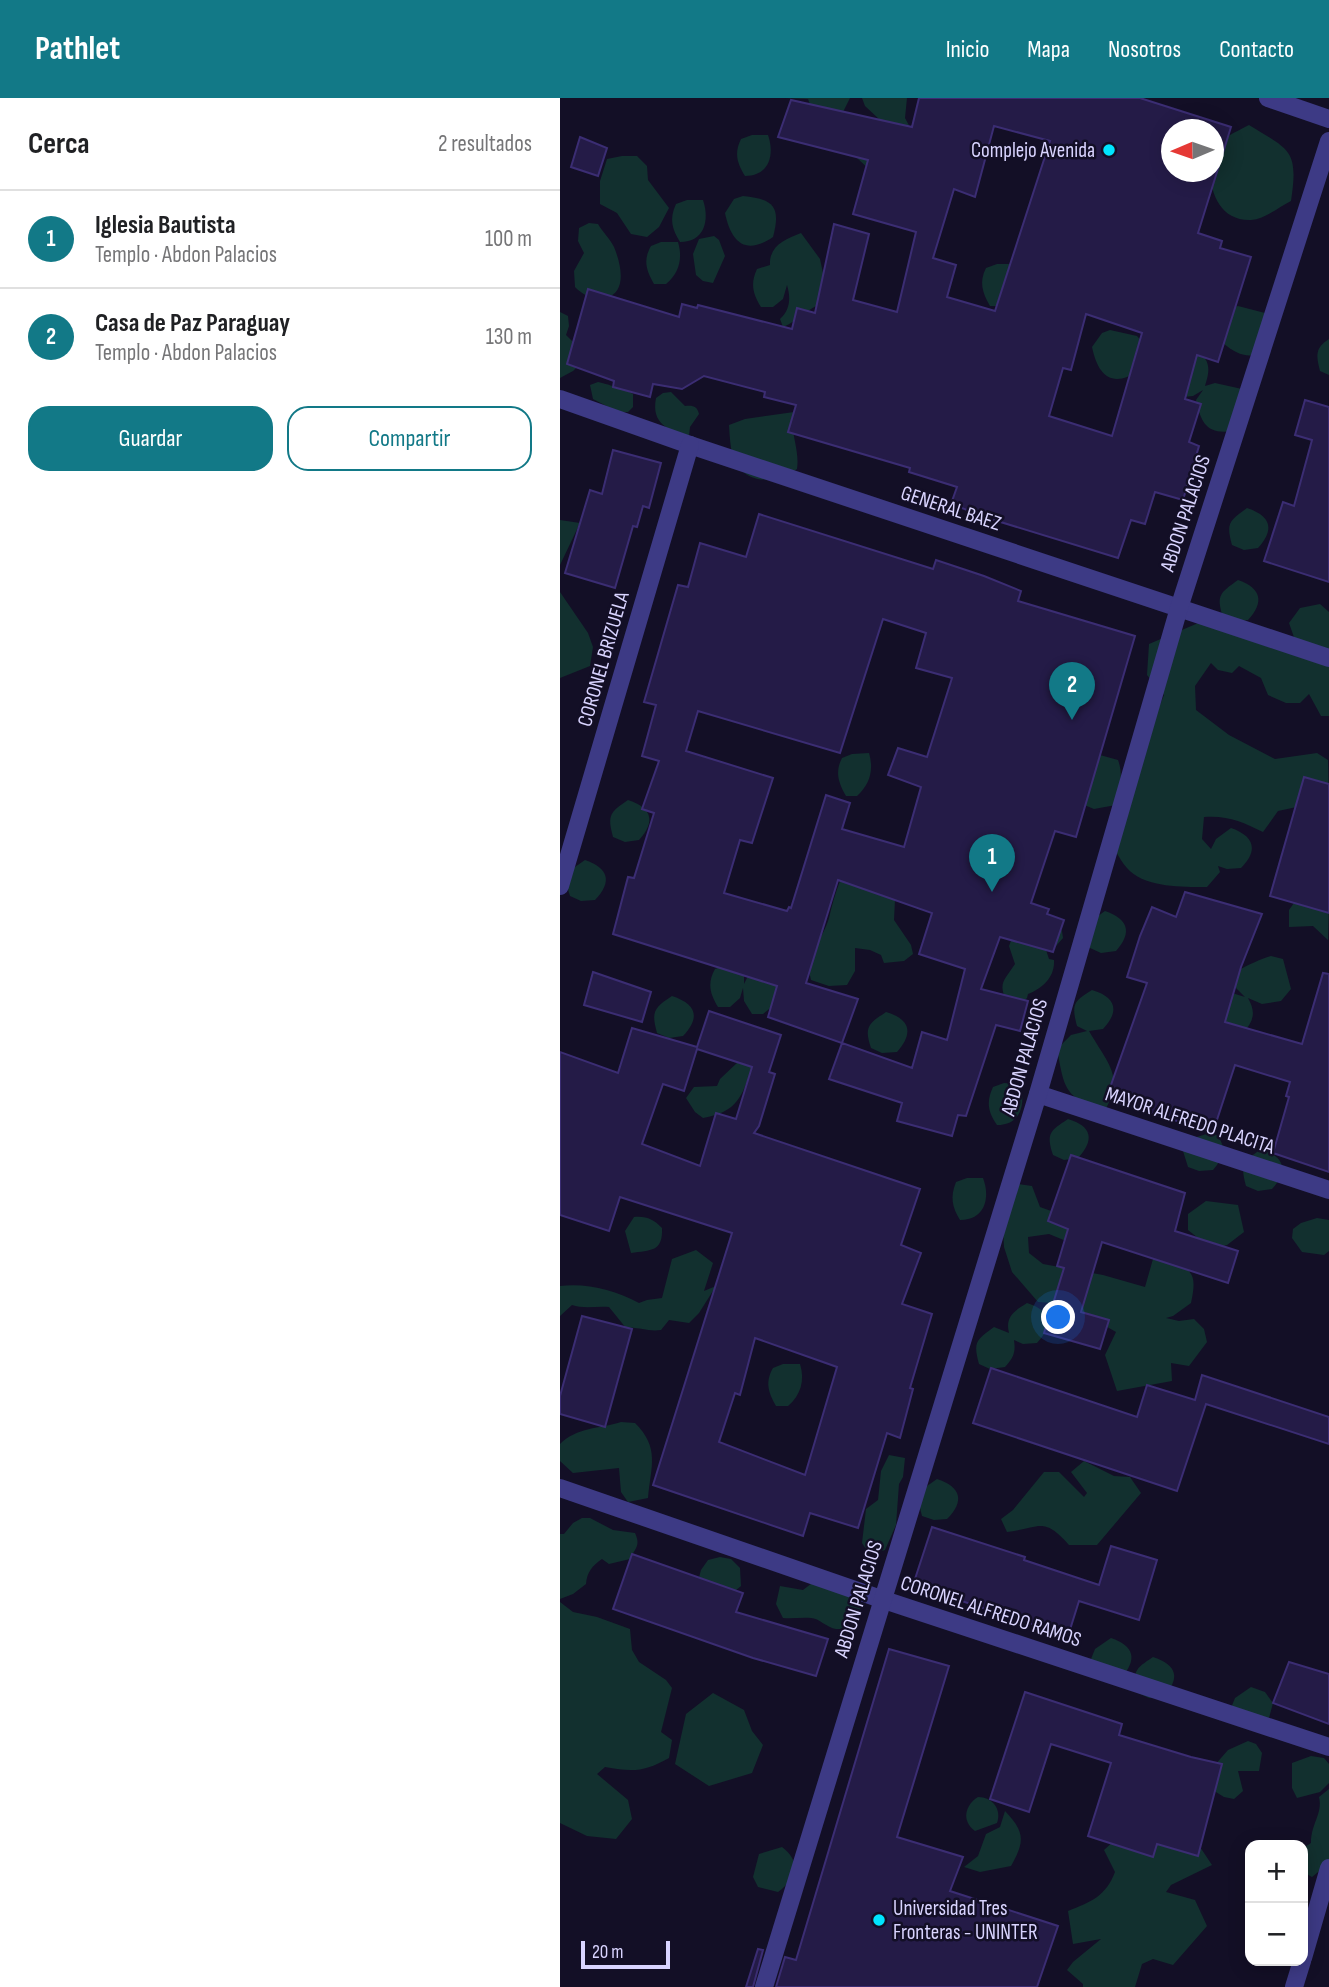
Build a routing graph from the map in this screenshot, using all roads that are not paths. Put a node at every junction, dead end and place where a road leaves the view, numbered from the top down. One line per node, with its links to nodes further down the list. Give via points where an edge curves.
1 (1268, 98): 2 (street)
2 (1329, 118)
3 (1329, 141): 6 (street, ABDON PALACIOS)
4 (560, 399): 5 (street, GENERAL BAEZ)
5 (690, 445): 6 (street, GENERAL BAEZ); 8 (street, CORONEL BRIZUELA)
6 (1179, 608): 7 (street, GENERAL BAEZ); 9 (street, ABDON PALACIOS)
7 (1329, 658)
8 (560, 886)
9 (1038, 1094): 10 (street, MAYOR ALFREDO PLACITA); 12 (street, ABDON PALACIOS)
10 (1329, 1190)
11 (560, 1488): 12 (street, CORONEL ALFREDO RAMOS)
12 (881, 1598): 13 (street, CORONEL ALFREDO RAMOS); 17 (street, ABDON PALACIOS)
13 (1329, 1747)
14 (1329, 1868): 15 (street)
15 (1308, 1939)
16 (1300, 1966): 18 (street)
17 (764, 1987)
18 (1294, 1987)

